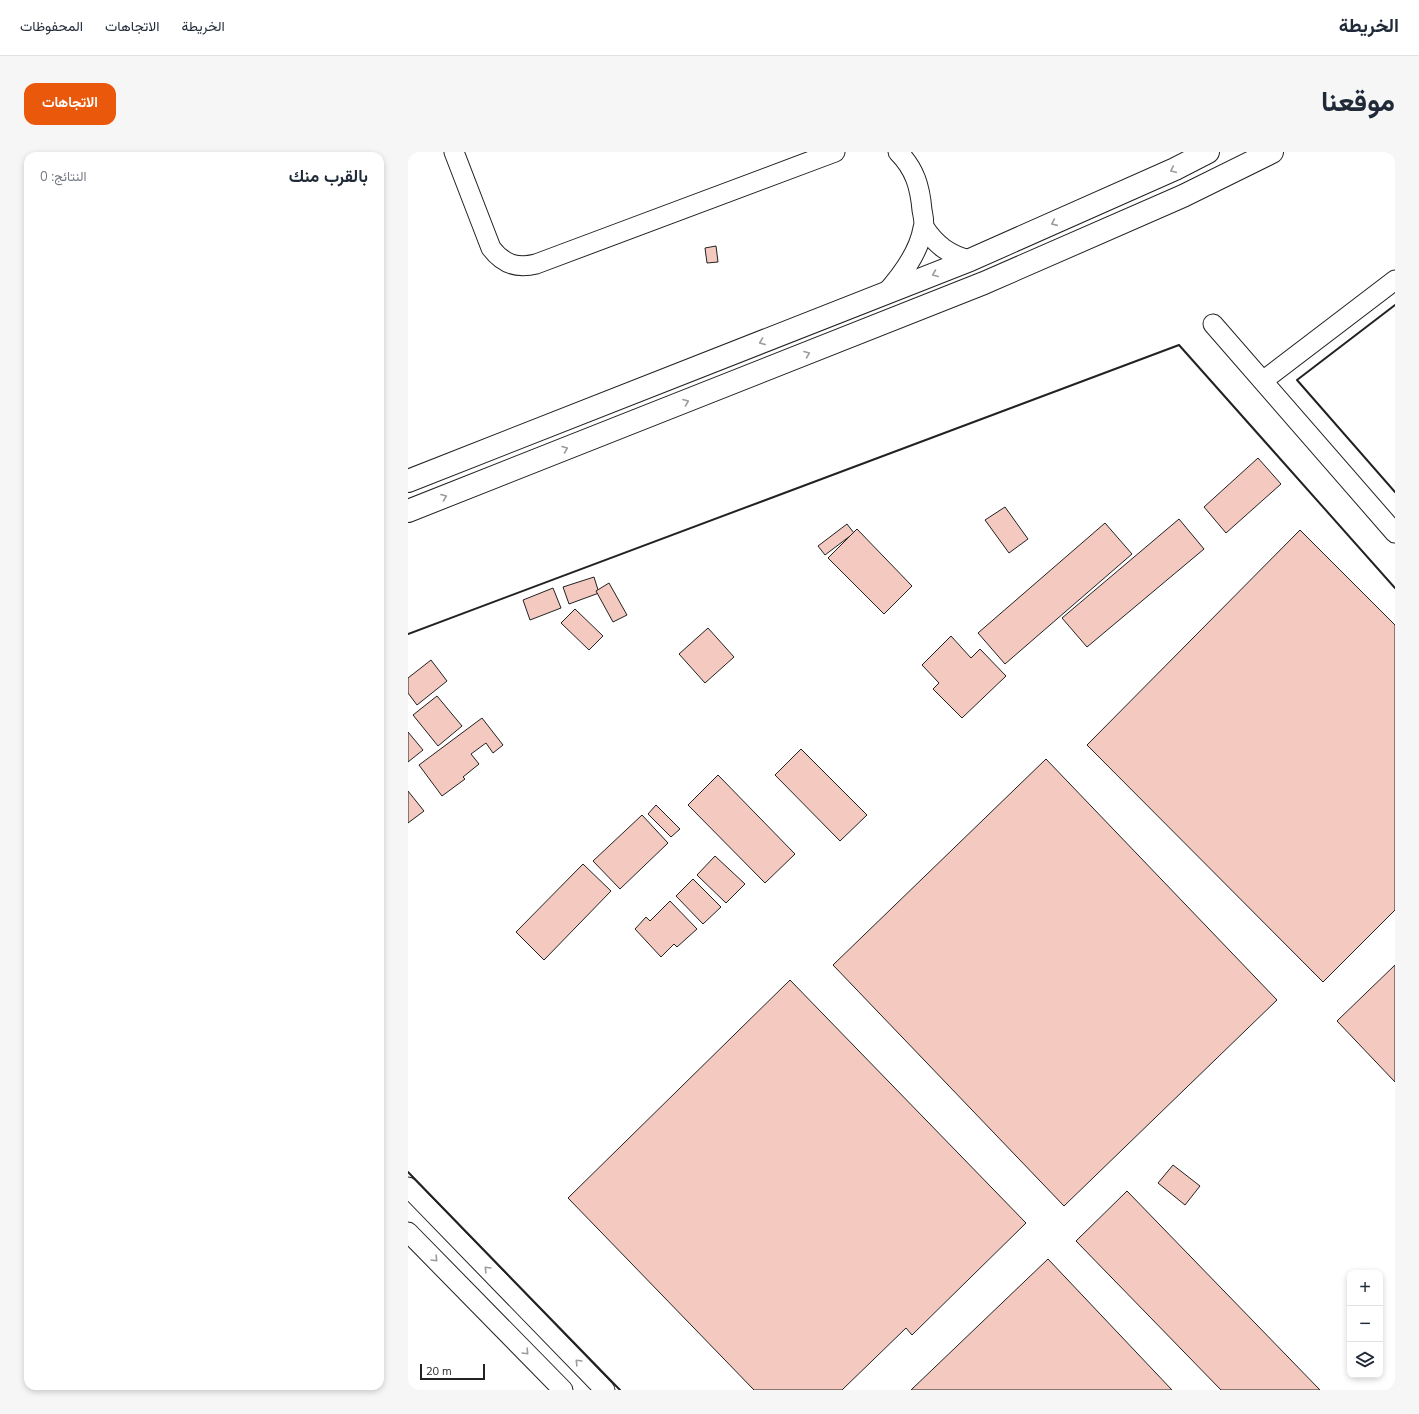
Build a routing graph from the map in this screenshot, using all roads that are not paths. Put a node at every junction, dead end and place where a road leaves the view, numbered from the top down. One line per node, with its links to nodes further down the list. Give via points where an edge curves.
1 (454, 152): 2 (street, via 491,248 502,261 519,266 536,264)
2 (835, 152)
3 (898, 152): 6 (street, via 912,169 917,181)
4 (1208, 152): 7 (highway, one-way to 7, via 1174,170)
5 (1272, 152): 13 (highway, one-way to 5, via 984,283 1183,196)
6 (924, 228): 7 (street, via 938,246); 9 (street, via 912,256)
7 (970, 260): 9 (highway, one-way to 9)
8 (1395, 280): 11 (street)
9 (884, 294): 12 (highway, one-way to 12)
10 (1213, 324): 11 (street)
11 (1264, 380): 14 (street)
12 (408, 481)
13 (408, 511)
14 (1395, 533)
15 (408, 1187): 18 (street, one-way to 15)
16 (408, 1232): 17 (street, one-way to 17)
17 (563, 1390)
18 (605, 1390)

